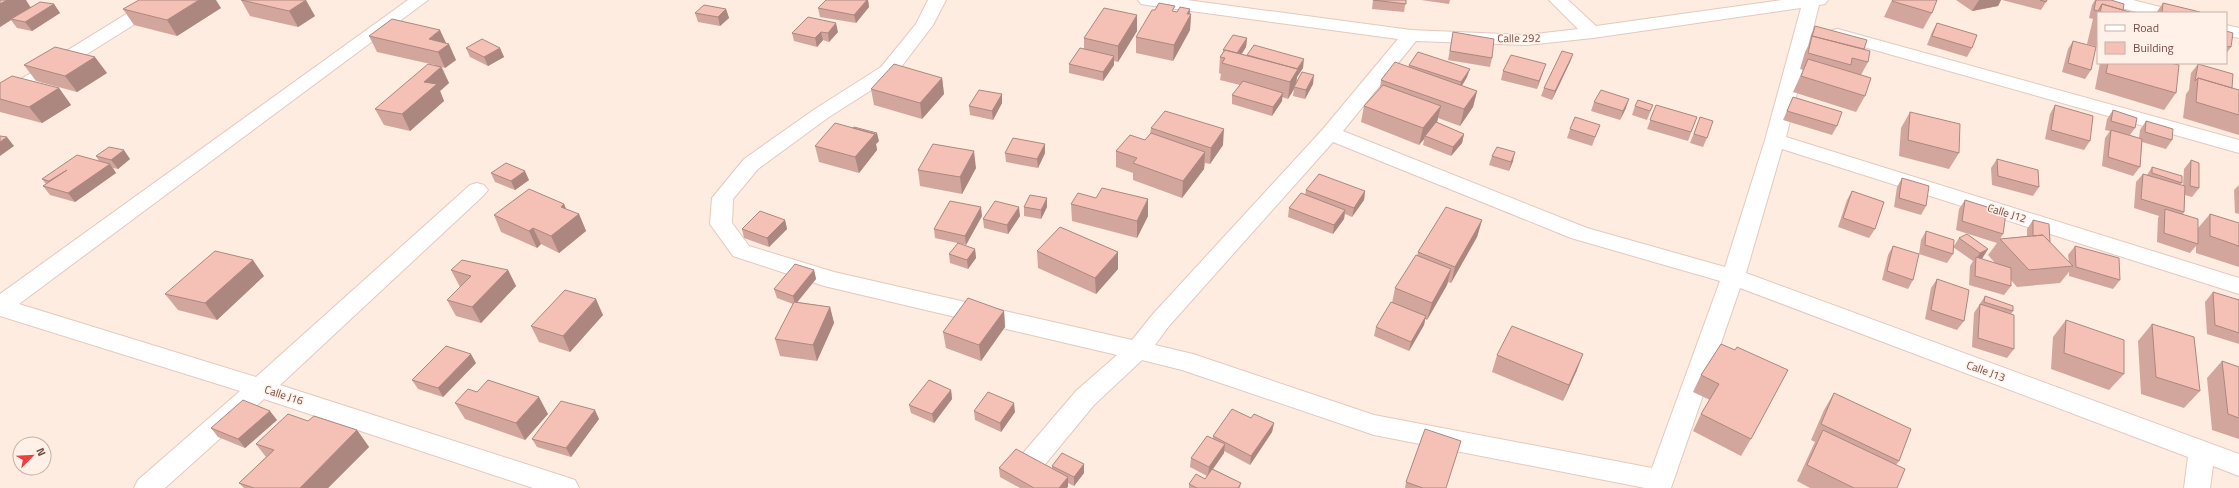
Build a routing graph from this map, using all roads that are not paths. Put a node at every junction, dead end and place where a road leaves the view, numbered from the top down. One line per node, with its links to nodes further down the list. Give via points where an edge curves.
1 (161, 0): 14 (street)
2 (419, 0): 21 (street)
3 (937, 0): 22 (street, via 924,25 888,72 822,113 751,164 723,198 721,224 740,251 832,280)
4 (1147, 0): 13 (street, Calle 292)
5 (1558, 0): 11 (street)
6 (2112, 0): 8 (street)
7 (1815, 1): 9 (street); 11 (street, Calle 292)
8 (2158, 12)
9 (1805, 25): 16 (street); 17 (street)
10 (2227, 30): 12 (street)
11 (1593, 33): 13 (street, Calle 292, via 1527,40)
12 (2239, 33)
13 (1411, 35): 15 (street)
14 (0, 100)
15 (1330, 133): 19 (street, Calle J13, via 1579,233); 22 (street, via 1160,320)
16 (1775, 140): 19 (street); 20 (street, Calle J12)
17 (2239, 147)
18 (477, 190): 23 (street)
19 (1732, 277): 24 (street, Calle J13); 27 (street)
20 (2239, 286)
21 (0, 306): 23 (street, Calle J16)
22 (1136, 352): 25 (street, via 1085,398); 27 (street, via 1184,361 1374,425)
23 (260, 388): 28 (street, Calle J16); 29 (street)
24 (2202, 451): 26 (street, Calle J13); 30 (street)
25 (1034, 460)
26 (2239, 465)
27 (1659, 484)
28 (560, 487)
29 (147, 488)
30 (2198, 488)

